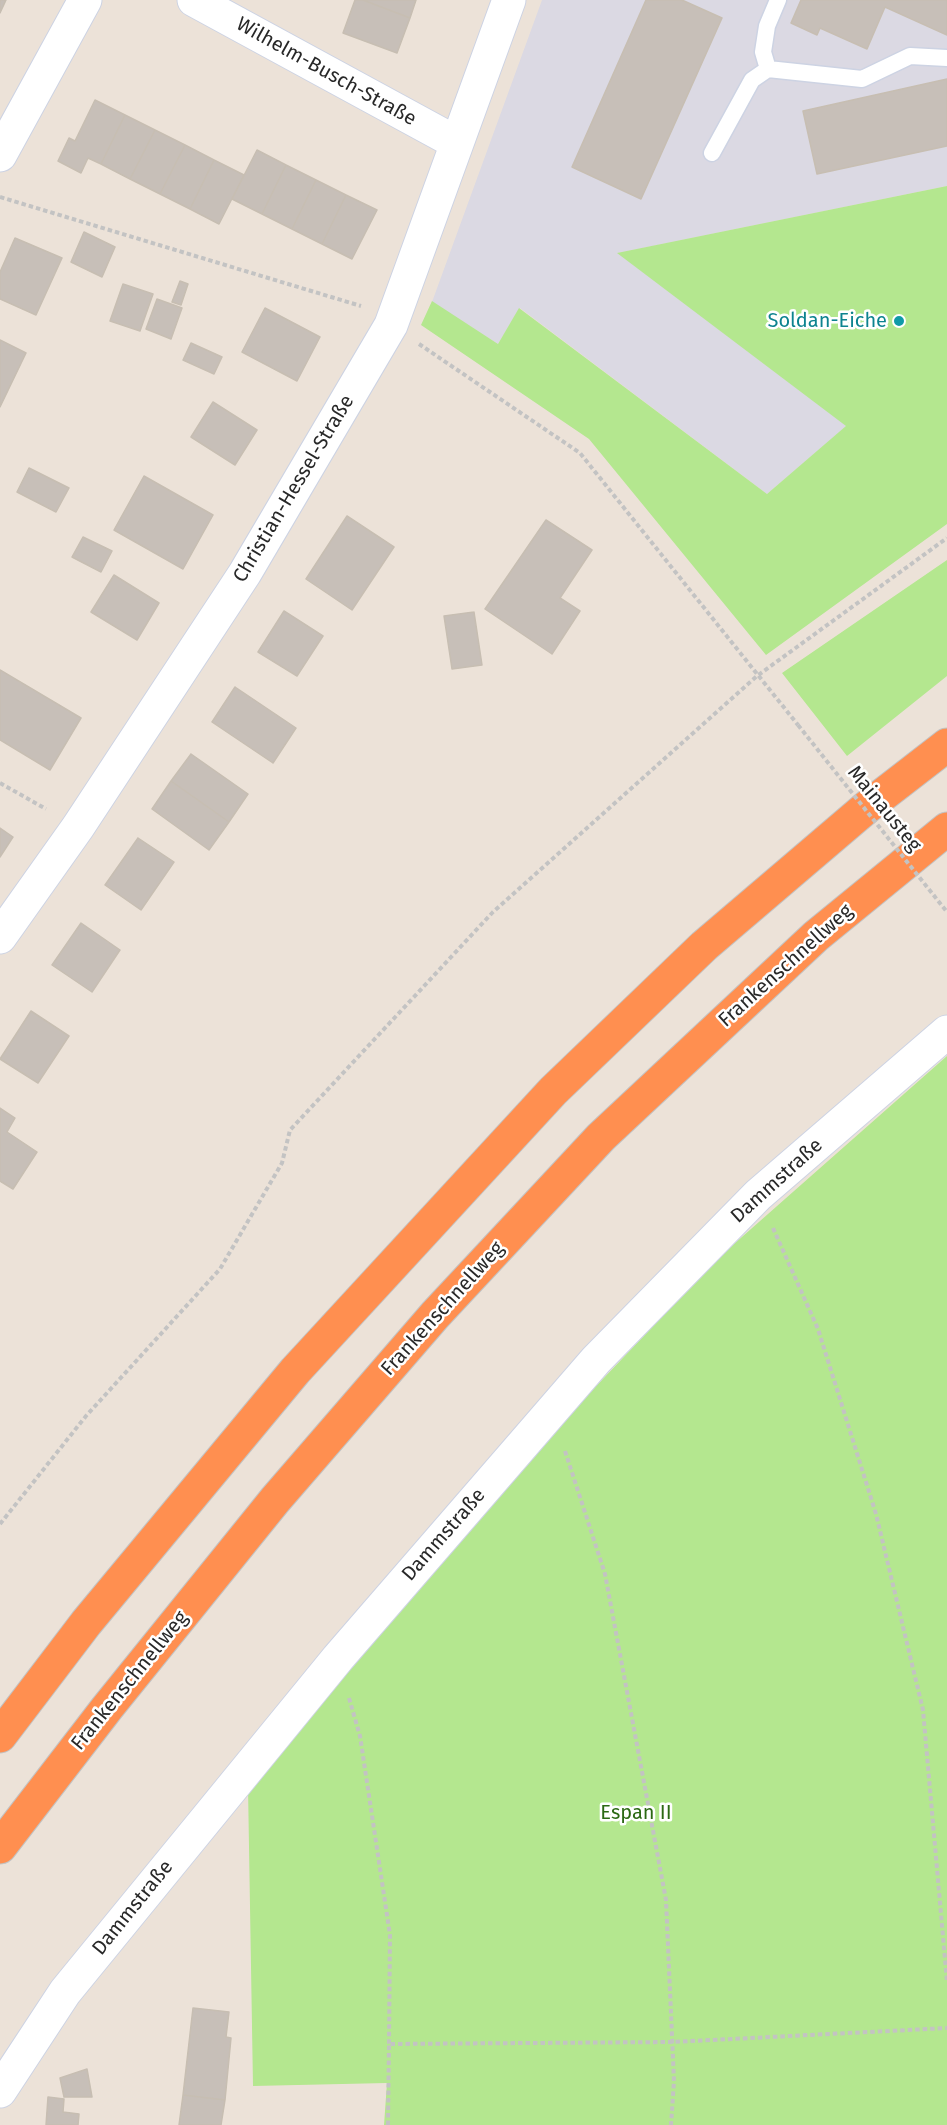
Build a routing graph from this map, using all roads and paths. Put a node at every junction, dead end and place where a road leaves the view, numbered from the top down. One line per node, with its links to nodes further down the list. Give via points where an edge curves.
1 (85, 0): 9 (street)
2 (194, 0): 7 (street, Wilhelm-Busch-Straße)
3 (509, 0): 7 (street, Christian-Hessel-Straße)
4 (778, 0): 6 (lane, via 767,26 763,52)
5 (947, 58): 6 (lane, via 910,56 862,79)
6 (768, 69): 8 (lane, via 752,80)
7 (457, 143): 11 (street, Christian-Hessel-Straße)
8 (712, 153)
9 (0, 155)
10 (0, 197): 11 (path, Mainausteg, via 373,309)
11 (391, 325): 13 (path, Mainausteg, via 580,453); 16 (street, Christian-Hessel-Straße, via 245,573)
12 (947, 538): 13 (path)
13 (757, 676): 18 (path, Mainausteg, bridge); 23 (path, via 493,912 290,1130 282,1163 220,1269 86,1416)
14 (947, 745): 25 (highway, via 867,807 704,946 553,1091 295,1371 86,1623)
15 (0, 783): 16 (path)
16 (78, 827): 19 (street, Christian-Hessel-Straße)
17 (947, 829): 26 (highway, Frankenschnellweg, via 816,936 601,1137 435,1315 275,1500)
18 (947, 912)
19 (0, 937)
20 (947, 1032): 21 (street, Dammstraße)
21 (758, 1195): 22 (street, Dammstraße, via 596,1360); 27 (path, via 818,1329 876,1514 923,1710)
22 (552, 1411): 24 (street, Dammstraße); 29 (path, via 605,1574 666,1900)
23 (0, 1524)
24 (338, 1658): 30 (path, via 360,1736 390,1935); 31 (street, Dammstraße, via 65,1992)
25 (0, 1736)
26 (0, 1847)
27 (947, 1982)
28 (947, 2028): 29 (path)
29 (672, 2043): 30 (path); 33 (path)
30 (388, 2044): 32 (path)
31 (0, 2091)
32 (388, 2125)
33 (671, 2125)

